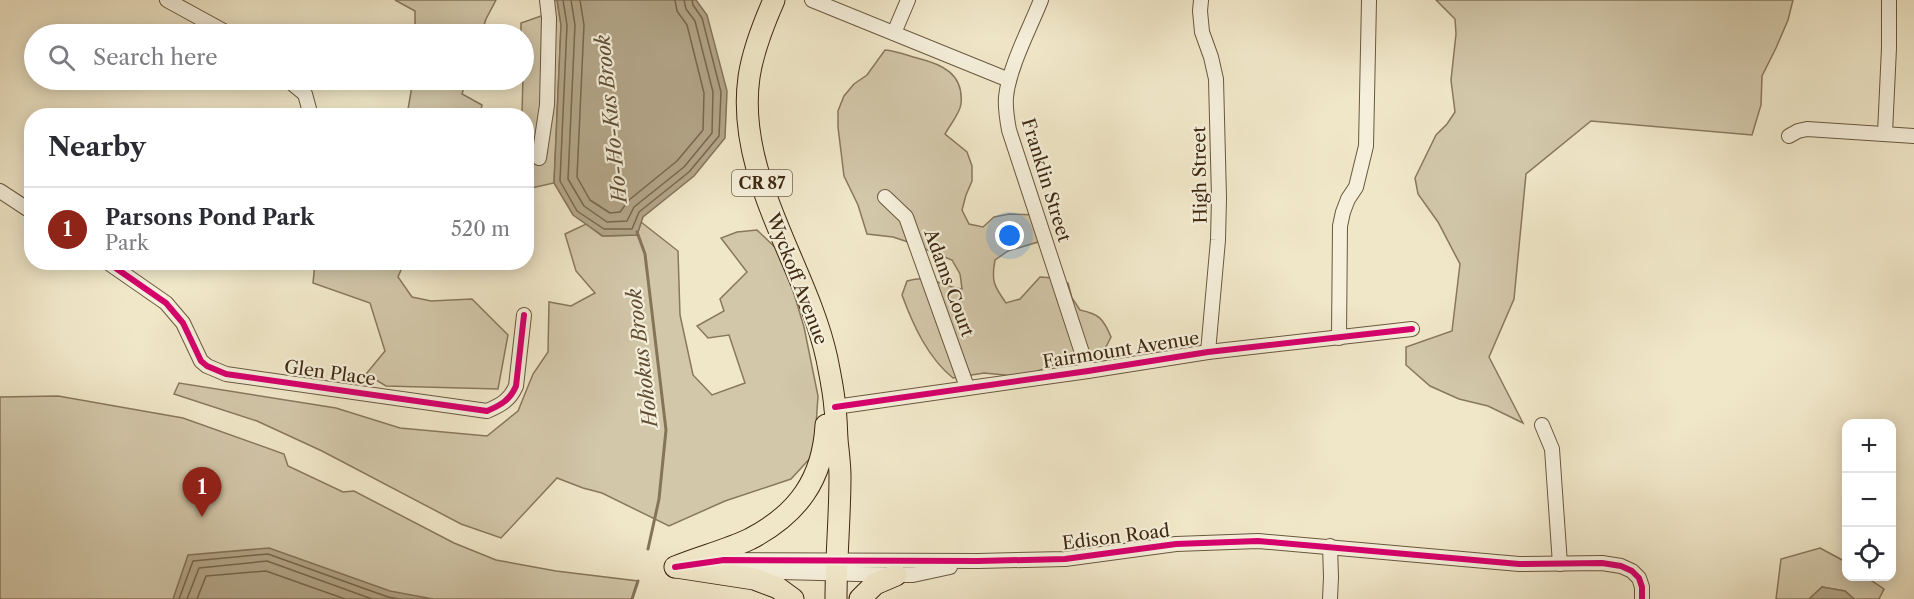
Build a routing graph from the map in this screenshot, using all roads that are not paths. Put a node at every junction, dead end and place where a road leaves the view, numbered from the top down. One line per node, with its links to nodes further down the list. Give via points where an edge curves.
1 (167, 0): 10 (street)
2 (547, 0): 18 (street, via 547,105)
3 (774, 0): 27 (main road, Wyckoff Avenue / CR 87, via 753,55 748,87 749,127 767,197 808,298)
4 (812, 0): 11 (street)
5 (908, 0): 11 (street)
6 (1041, 0): 12 (street, Franklin Street)
7 (1202, 0): 26 (street, High Street, via 1202,32 1216,79 1219,198)
8 (1369, 0): 25 (street, via 1366,146 1356,187 1348,198 1340,226)
9 (1889, 0): 15 (street)
10 (211, 24)
11 (894, 33): 12 (street)
12 (1009, 80): 28 (street, Franklin Street, via 1009,130)
13 (300, 90): 14 (street)
14 (309, 108)
15 (1885, 133): 16 (street, via 1807,129); 17 (street)
16 (1789, 136)
17 (1914, 136)
18 (539, 158)
19 (0, 191): 21 (street)
20 (885, 197): 29 (street, Adams Court, via 906,217)
21 (24, 207)
22 (119, 270): 23 (street, Glen Place, via 166,303 183,323 201,361 226,374 487,411 502,405 516,386)
23 (524, 315)
24 (1412, 329): 25 (street, Fairmount Avenue)
25 (1339, 338): 26 (street, Fairmount Avenue)
26 (1208, 352): 28 (street, Fairmount Avenue)
27 (829, 371): 30 (main road, Wyckoff Avenue / CR 87); 35 (main road, via 824,447 819,468 805,493 764,531)
28 (1088, 372): 29 (street, Fairmount Avenue)
29 (967, 387): 30 (street, Fairmount Avenue)
30 (835, 407): 36 (main road, Wyckoff Avenue / CR 87, via 840,475)
31 (1542, 425): 34 (street, via 1552,449)
32 (1330, 546): 33 (street, Edison Road, via 1216,542 1065,559); 34 (street, Edison Road, via 1519,564); 41 (street)
33 (978, 561): 36 (street, Edison Road); 37 (street, Edison Road)
34 (1560, 564): 42 (street, Edison Road, via 1602,563 1632,570 1642,586)
35 (675, 567): 36 (street, Edison Road, via 759,572); 38 (main road, via 754,579)
36 (836, 567): 37 (street, Edison Road); 39 (main road, Wyckoff Avenue / CR 87)
37 (896, 575): 40 (main road, via 875,584)
38 (793, 599)
39 (836, 599)
40 (860, 599)
41 (1330, 599)
42 (1642, 599)

